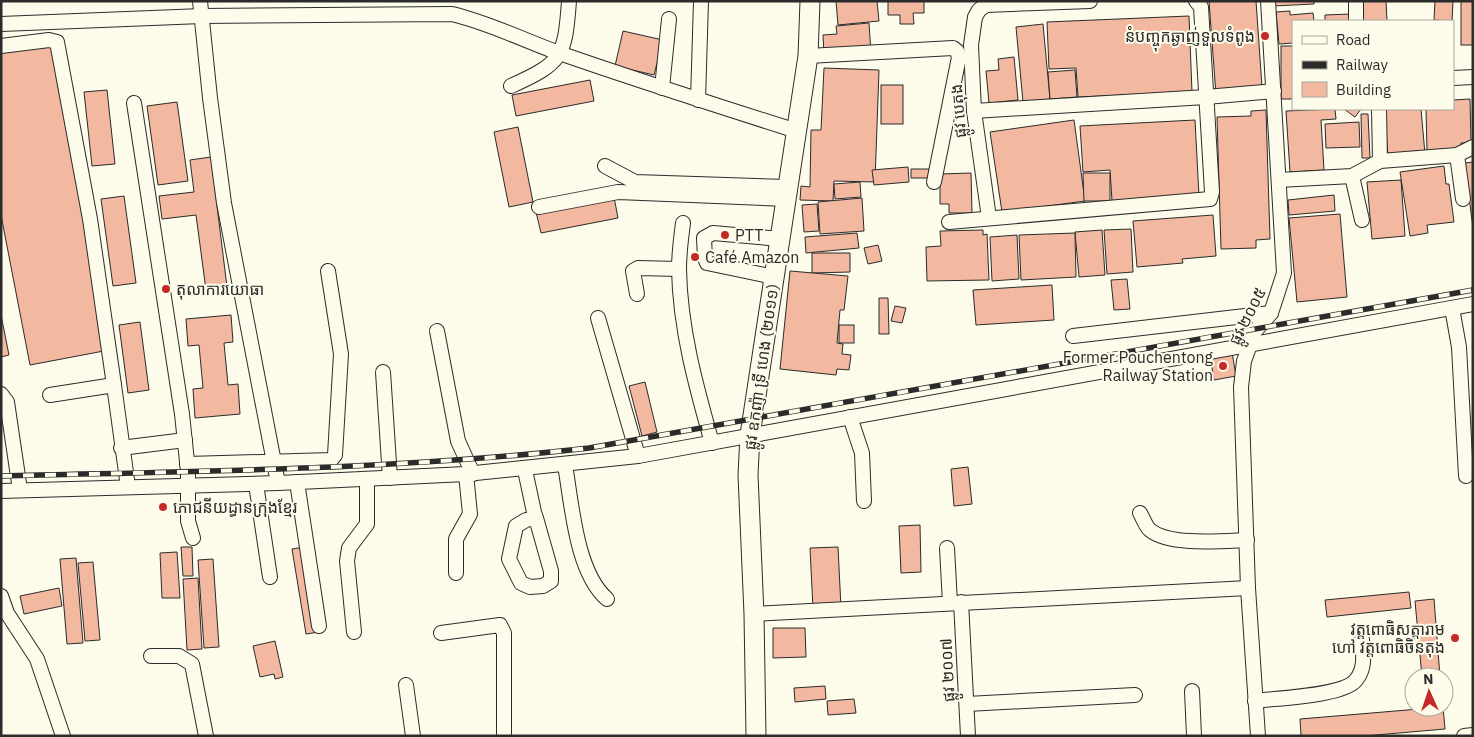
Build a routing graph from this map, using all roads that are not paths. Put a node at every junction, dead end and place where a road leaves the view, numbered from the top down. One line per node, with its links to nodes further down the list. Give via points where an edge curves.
1 (200, 1): 10 (street)
2 (569, 1): 17 (street)
3 (701, 1): 25 (street)
4 (810, 1): 18 (main road, ផ្លូវ ឧកញ៉ា ទ្រី ហេង (២០១១))
5 (1090, 1): 28 (street, ផ្លូវ បេតុង, via 986,6 979,10 971,44)
6 (1196, 1): 24 (street, via 1201,7)
7 (1268, 1): 23 (street, ផ្លូវ ២០០៥)
8 (1356, 1): 12 (street)
9 (450, 8): 10 (street); 17 (street, via 470,19)
10 (202, 16): 13 (street); 67 (street, via 224,203)
11 (669, 19): 22 (street)
12 (1356, 20)
13 (48, 22): 14 (street); 15 (street)
14 (1, 24)
15 (49, 40): 16 (street); 57 (street, via 57,42 61,62 90,218)
16 (1, 46)
17 (561, 54): 21 (street, via 545,70); 22 (street)
18 (808, 56): 29 (main road, ផ្លូវ ឧកញ៉ា ទ្រី ហេង (២០១១)); 36 (street, via 952,48 957,51 959,57)
19 (1473, 77): 20 (street)
20 (1454, 78)
21 (512, 86)
22 (662, 88): 25 (street)
23 (1274, 91): 24 (street); 35 (street, ផ្លូវ ២០០៥)
24 (1206, 97): 28 (street); 40 (street, via 1210,199)
25 (698, 100): 29 (street)
26 (134, 103): 62 (street)
27 (1379, 110): 32 (street)
28 (974, 111): 40 (street, ផ្លូវ បេតុង)
29 (797, 131): 37 (main road, ផ្លូវ ឧកញ៉ា ទ្រី ហេង (២០១១))
30 (1473, 147): 31 (street)
31 (1456, 155): 32 (street); 38 (street)
32 (1380, 161): 34 (street)
33 (605, 166): 37 (street, via 635,182)
34 (1352, 176): 35 (street); 41 (street)
35 (1279, 180): 51 (street, ផ្លូវ ២០០៥, via 1284,273)
36 (934, 182)
37 (787, 193): 39 (street, via 618,192); 44 (main road, ផ្លូវ ឧកញ៉ា ទ្រី ហេង (២០១១))
38 (1463, 199)
39 (539, 207)
40 (989, 218): 42 (street)
41 (1362, 220)
42 (949, 222)
43 (682, 223): 45 (street)
44 (780, 239): 47 (main road, ផ្លូវ ឧកញ៉ា ទ្រី ហេង (២០១១)); 47 (street, via 713,233 704,238 707,263)
45 (679, 269): 48 (street, via 638,268 633,271); 63 (street, via 691,366)
46 (328, 271): 66 (street, via 341,354 335,455)
47 (774, 277): 61 (main road, ផ្លូវ ឧកញ៉ា ទ្រី ហេង (២០១១))
48 (637, 294)
49 (1473, 304): 50 (street)
50 (1452, 308): 55 (street); 72 (street, via 1459,348)
51 (1271, 313): 54 (street); 55 (street, ផ្លូវ ២០០៥, via 1255,331)
52 (598, 318): 65 (street)
53 (437, 331): 71 (street, via 458,441)
54 (1073, 336)
55 (1250, 345): 60 (street); 87 (street, ផ្លូវ ២០០៥, via 1241,387)
56 (383, 372): 73 (street)
57 (114, 385): 59 (street); 64 (street)
58 (1, 394): 81 (street, via 7,402)
59 (50, 395)
60 (850, 417): 61 (street); 83 (street, via 862,453)
61 (750, 435): 63 (street); 95 (main road, ផ្លូវ ឧកញ៉ា ទ្រី ហេង (២០១១), via 748,476)
62 (185, 440): 64 (street); 68 (street)
63 (712, 443): 65 (street)
64 (121, 448): 80 (street)
65 (638, 456): 69 (street)
66 (331, 460): 67 (street); 75 (street)
67 (273, 463): 68 (street); 77 (street)
68 (187, 464): 79 (street)
69 (565, 465): 70 (street); 93 (street, via 584,562 597,590)
70 (525, 470): 71 (street); 85 (street)
71 (469, 474): 73 (street); 89 (street, via 470,514 456,539)
72 (1466, 476)
73 (390, 478): 74 (street)
74 (367, 479): 75 (street); 97 (street, via 367,524 349,548 347,561)
75 (343, 480): 76 (street)
76 (297, 482): 77 (street); 96 (street)
77 (278, 483): 78 (street)
78 (256, 484): 79 (street); 90 (street)
79 (188, 486): 80 (street); 86 (street, via 188,521)
80 (128, 487): 81 (street)
81 (20, 490): 82 (street)
82 (1, 491)
83 (864, 501)
84 (1140, 513): 87 (street, via 1149,530 1164,536 1192,542)
85 (536, 518): 85 (street, via 551,581 543,586 530,587 521,583 509,559 516,526)
86 (193, 538)
87 (1246, 540): 91 (street, ផ្លូវ ២០០៥)
88 (947, 548): 94 (street, ផ្លូវ ២០០៧)
89 (456, 573)
90 (270, 577)
91 (1248, 588): 94 (street); 104 (street, ផ្លូវ ២០០៥)
92 (1, 596): 107 (street, via 7,613 37,659)
93 (607, 599)
94 (955, 602): 95 (street); 105 (street, ផ្លូវ ២០០៧)
95 (754, 614): 111 (main road, ផ្លូវ ឧកញ៉ា ទ្រី ហេង (២០១១))
96 (320, 626)
97 (354, 632)
98 (441, 633): 110 (street, via 500,625 504,633)
99 (1362, 639): 104 (street, via 1364,666 1356,681 1341,689)
100 (151, 656): 108 (street, via 178,656 192,664)
101 (406, 684): 109 (street)
102 (1192, 691): 113 (street)
103 (1135, 695): 105 (street)
104 (1255, 701): 114 (street, ផ្លូវ ២០០៥)
105 (966, 704): 112 (street, ផ្លូវ ២០០៧)
106 (1473, 735): 115 (street)
107 (63, 736)
108 (206, 736)
109 (413, 736)
110 (504, 736)
111 (756, 736)
112 (968, 736)
113 (1194, 736)
114 (1258, 736)
115 (1464, 736)

